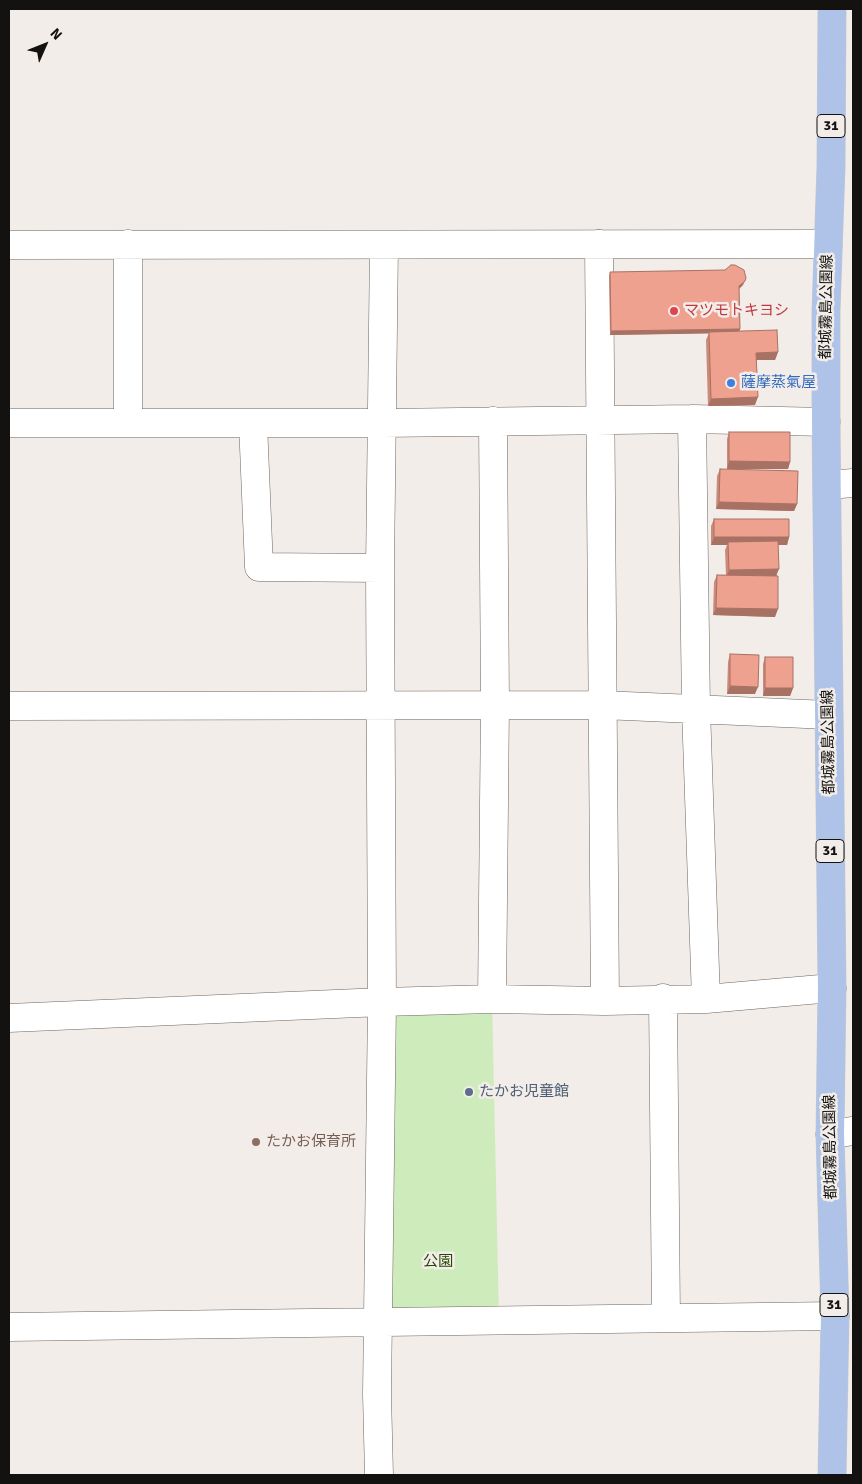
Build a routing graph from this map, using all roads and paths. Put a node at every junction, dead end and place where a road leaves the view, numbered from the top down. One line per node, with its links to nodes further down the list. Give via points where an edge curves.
1 (832, 9): 4 (main road, 都城霧島公園線 / 31)
2 (128, 244): 5 (street); 6 (street); 12 (street)
3 (599, 244): 4 (street); 6 (street); 8 (street)
4 (828, 244): 10 (main road, 都城霧島公園線 / 31)
5 (9, 245)
6 (384, 245): 14 (street)
7 (692, 418): 8 (street); 10 (street); 21 (street)
8 (601, 420): 9 (street); 19 (street)
9 (494, 421): 14 (street); 18 (street)
10 (826, 422): 15 (main road, 都城霧島公園線 / 31)
11 (9, 423): 12 (street)
12 (128, 423): 13 (street)
13 (253, 423): 14 (street); 16 (street, via 259,567)
14 (383, 423): 16 (street)
15 (841, 484): 22 (main road, 都城霧島公園線 / 31)
16 (380, 568): 17 (street)
17 (380, 705): 18 (street); 20 (street); 28 (street)
18 (496, 705): 19 (street); 25 (street)
19 (603, 705): 21 (street); 27 (street)
20 (9, 706)
21 (696, 709): 22 (street); 26 (street)
22 (828, 715): 23 (main road, 都城霧島公園線 / 31)
23 (832, 988): 26 (street); 30 (main road, 都城霧島公園線 / 31)
24 (663, 998): 26 (street); 27 (street); 32 (street)
25 (492, 999): 27 (street); 28 (street)
26 (706, 999)
27 (606, 1001)
28 (382, 1002): 29 (street); 33 (street)
29 (9, 1018)
30 (842, 1132): 31 (main road, 都城霧島公園線 / 31)
31 (835, 1316): 32 (street); 36 (main road, 都城霧島公園線 / 31)
32 (666, 1318): 33 (street)
33 (378, 1322): 34 (street); 35 (street)
34 (9, 1327)
35 (379, 1475)
36 (832, 1475)

